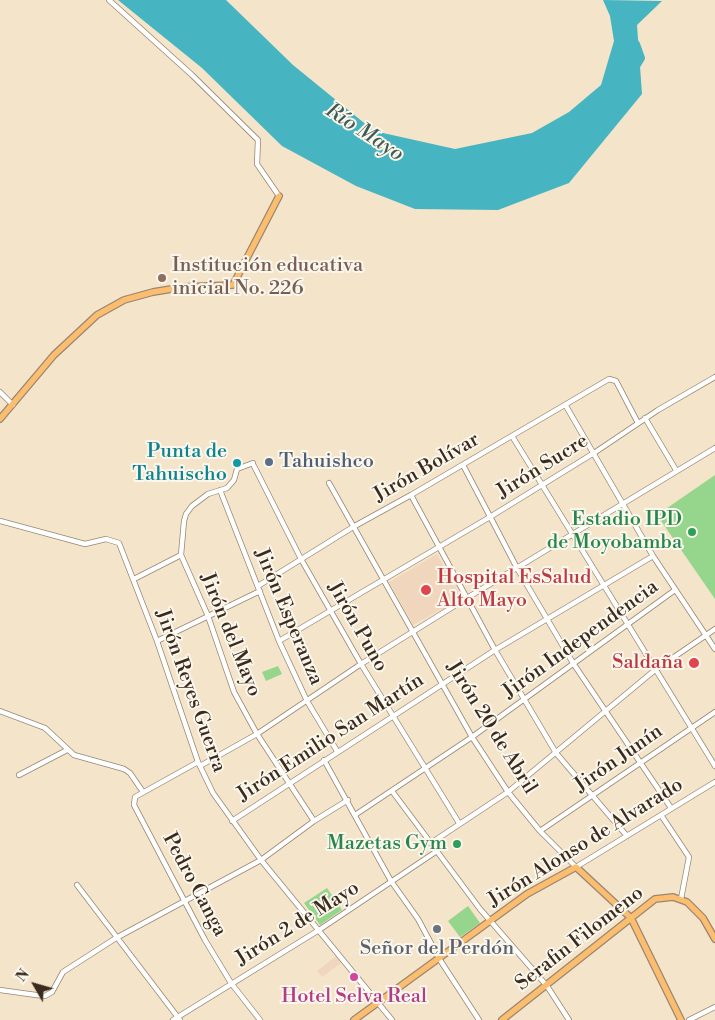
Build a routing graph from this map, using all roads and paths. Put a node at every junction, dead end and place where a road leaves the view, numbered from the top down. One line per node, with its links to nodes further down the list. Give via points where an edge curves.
1 (109, 0): 2 (street, via 258,140 256,164)
2 (279, 196): 5 (main road, via 233,285 184,287 124,300 97,315 71,338)
3 (715, 377): 7 (street, Jirón Sucre)
4 (0, 392): 5 (street)
5 (12, 406): 8 (main road)
6 (566, 406): 9 (street, Jirón Bolívar, via 613,379); 10 (street, Jirón Bolívar); 12 (street)
7 (645, 418): 9 (street, Jirón Sucre); 15 (street)
8 (0, 419)
9 (638, 423): 12 (street, Jirón Sucre)
10 (512, 436): 13 (street, Jirón Bolívar); 17 (street)
11 (715, 448): 15 (street)
12 (594, 454): 17 (street, Jirón Sucre); 20 (street)
13 (463, 465): 19 (street, Jirón Bolívar); 21 (street)
14 (238, 469): 18 (street, Jirón del Mayo, via 234,480); 28 (street, Jirón Puno, via 254,465)
15 (676, 470): 20 (street)
16 (329, 483): 23 (street, Jirón 20 de Abril)
17 (543, 485): 21 (street, Jirón Sucre); 24 (street)
18 (220, 490): 26 (street, Jirón del Mayo, via 208,494 186,514); 33 (street, Jirón Esperanza)
19 (411, 495): 23 (street, Jirón Bolívar); 25 (street)
20 (622, 502): 24 (street); 27 (street)
21 (490, 518): 25 (street, Jirón Sucre); 29 (street)
22 (0, 521): 30 (street, Jirón Reyes Guerra, via 85,544 116,540)
23 (353, 526): 28 (street, Jirón Bolívar); 31 (street, Jirón 20 de Abril)
24 (573, 534): 29 (street); 32 (street)
25 (440, 548): 31 (street, Jirón Sucre); 35 (street)
26 (182, 555): 30 (street); 37 (street, Jirón del Mayo)
27 (653, 556): 32 (street, Jirón Emilio San Martín); 34 (street)
28 (301, 560): 33 (street, Jirón Bolívar); 36 (street, Jirón Puno)
29 (517, 568): 35 (street); 38 (street)
30 (134, 580): 43 (street, Jirón Reyes Guerra)
31 (384, 580): 36 (street); 41 (street, Jirón 20 de Abril)
32 (603, 586): 38 (street, Jirón Emilio San Martín); 39 (street)
33 (259, 589): 37 (street, Jirón Bolívar); 44 (street, Jirón Esperanza)
34 (675, 590): 39 (street, Jirón Independencia); 42 (street)
35 (467, 598): 41 (street); 46 (street)
36 (332, 612): 44 (street); 47 (street, Jirón Puno)
37 (208, 616): 43 (street, Jirón Bolívar); 58 (street, Jirón del Mayo, via 234,692)
38 (547, 620): 46 (street, Jirón Emilio San Martín); 48 (street)
39 (627, 624): 48 (street, Jirón Independencia); 49 (street)
40 (715, 629): 42 (street)
41 (412, 632): 47 (street); 50 (street, Jirón 20 de Abril)
42 (707, 635): 45 (street); 49 (street)
43 (157, 641): 65 (street, Jirón Reyes Guerra)
44 (279, 641): 52 (street, Jirón Esperanza)
45 (715, 649)
46 (496, 650): 50 (street, Jirón Emilio San Martín); 51 (street)
47 (361, 664): 52 (street); 56 (street, Jirón Puno)
48 (573, 664): 51 (street, Jirón Independencia); 54 (street)
49 (655, 670): 54 (street); 57 (street)
50 (444, 683): 56 (street, Jirón Emilio San Martín); 59 (street, Jirón 20 de Abril)
51 (525, 699): 59 (street, Jirón Independencia); 62 (street)
52 (306, 701): 58 (street); 61 (street, Jirón Esperanza)
53 (0, 711): 60 (street, via 45,728)
54 (604, 711): 62 (street); 64 (street)
55 (715, 712): 57 (street, Jirón Junín)
56 (392, 716): 61 (street, Jirón Emilio San Martín); 67 (street, Jirón Puno)
57 (692, 727): 64 (street, Jirón Junín); 66 (street)
58 (256, 734): 65 (street); 70 (street, Jirón del Mayo)
59 (472, 737): 67 (street, Jirón Independencia); 73 (street, Jirón 20 de Abril)
60 (67, 750): 68 (street); 72 (street, via 82,758 124,769)
61 (337, 751): 63 (street, Jirón Emilio San Martín)
62 (556, 753): 73 (street); 74 (street)
63 (324, 760): 70 (street, Jirón Emilio San Martín); 75 (street)
64 (640, 762): 74 (street, Jirón Junín); 76 (street)
65 (199, 764): 72 (street); 80 (street, Jirón Reyes Guerra)
66 (715, 766)
67 (427, 768): 71 (street, Jirón Independencia); 82 (street, Jirón Puno)
68 (19, 775)
69 (715, 782): 76 (street, Jirón Alonso de Alvarado)
70 (290, 784): 77 (street, Jirón del Mayo); 80 (street, Jirón Emilio San Martín)
71 (392, 791): 78 (street, Jirón Independencia); 86 (street)
72 (143, 792): 93 (street, Pedro Canga, via 133,801)
73 (508, 792): 82 (street); 84 (street, Jirón 20 de Abril)
74 (592, 797): 84 (street, Jirón Junín); 85 (street)
75 (348, 800): 78 (street); 81 (street)
76 (671, 808): 79 (street, Jirón Alonso de Alvarado)
77 (310, 813): 81 (street, Jirón del Mayo); 83 (street)
78 (355, 815): 90 (street)
79 (661, 816): 85 (street, Jirón Alonso de Alvarado); 92 (street, via 689,857)
80 (232, 821): 88 (street, Jirón Reyes Guerra)
81 (314, 821): 83 (street)
82 (459, 823): 86 (street)
83 (308, 825): 88 (street)
84 (540, 831): 89 (street, Jirón 20 de Abril)
85 (627, 836): 89 (street, Jirón Alonso de Alvarado)
86 (431, 843): 87 (street)
87 (437, 850): 90 (street, Jirón 2 de Mayo); 95 (street)
88 (261, 860): 93 (street); 96 (street, Jirón Reyes Guerra)
89 (576, 867): 94 (main road, Jirón 20 de Abril); 95 (main road, Jirón Alonso de Alvarado, via 528,894)
90 (391, 881): 96 (street, Jirón 2 de Mayo); 99 (street, via 418,919)
91 (77, 885): 97 (street)
92 (681, 899): 94 (main road, Serafin Filomeno, via 668,896 655,899); 98 (main road, via 696,908)
93 (185, 901): 97 (street); 100 (street, Pedro Canga)
94 (631, 918): 101 (main road, Serafin Filomeno); 113 (main road, Jirón 20 de Abril)
95 (492, 921): 99 (main road, Jirón Alonso de Alvarado); 101 (street)
96 (319, 930): 100 (street, Jirón 2 de Mayo); 103 (street, Jirón Reyes Guerra)
97 (116, 938): 102 (street, via 63,972 52,992 45,996); 105 (street)
98 (715, 940)
99 (440, 960): 103 (main road, Jirón Alonso de Alvarado); 110 (street)
100 (231, 983): 105 (street, Jirón 2 de Mayo); 107 (street, Pedro Canga)
101 (547, 986): 111 (main road, Serafin Filomeno); 112 (street)
102 (0, 990)
103 (378, 1002): 108 (main road, Jirón Alonso de Alvarado); 109 (street, Jirón Reyes Guerra)
104 (715, 1007): 114 (street)
105 (179, 1018): 106 (street, Jirón 2 de Mayo)
106 (173, 1020)
107 (260, 1020)
108 (354, 1020)
109 (392, 1020)
110 (479, 1020)
111 (502, 1020)
112 (569, 1020)
113 (681, 1020)
114 (689, 1020)

